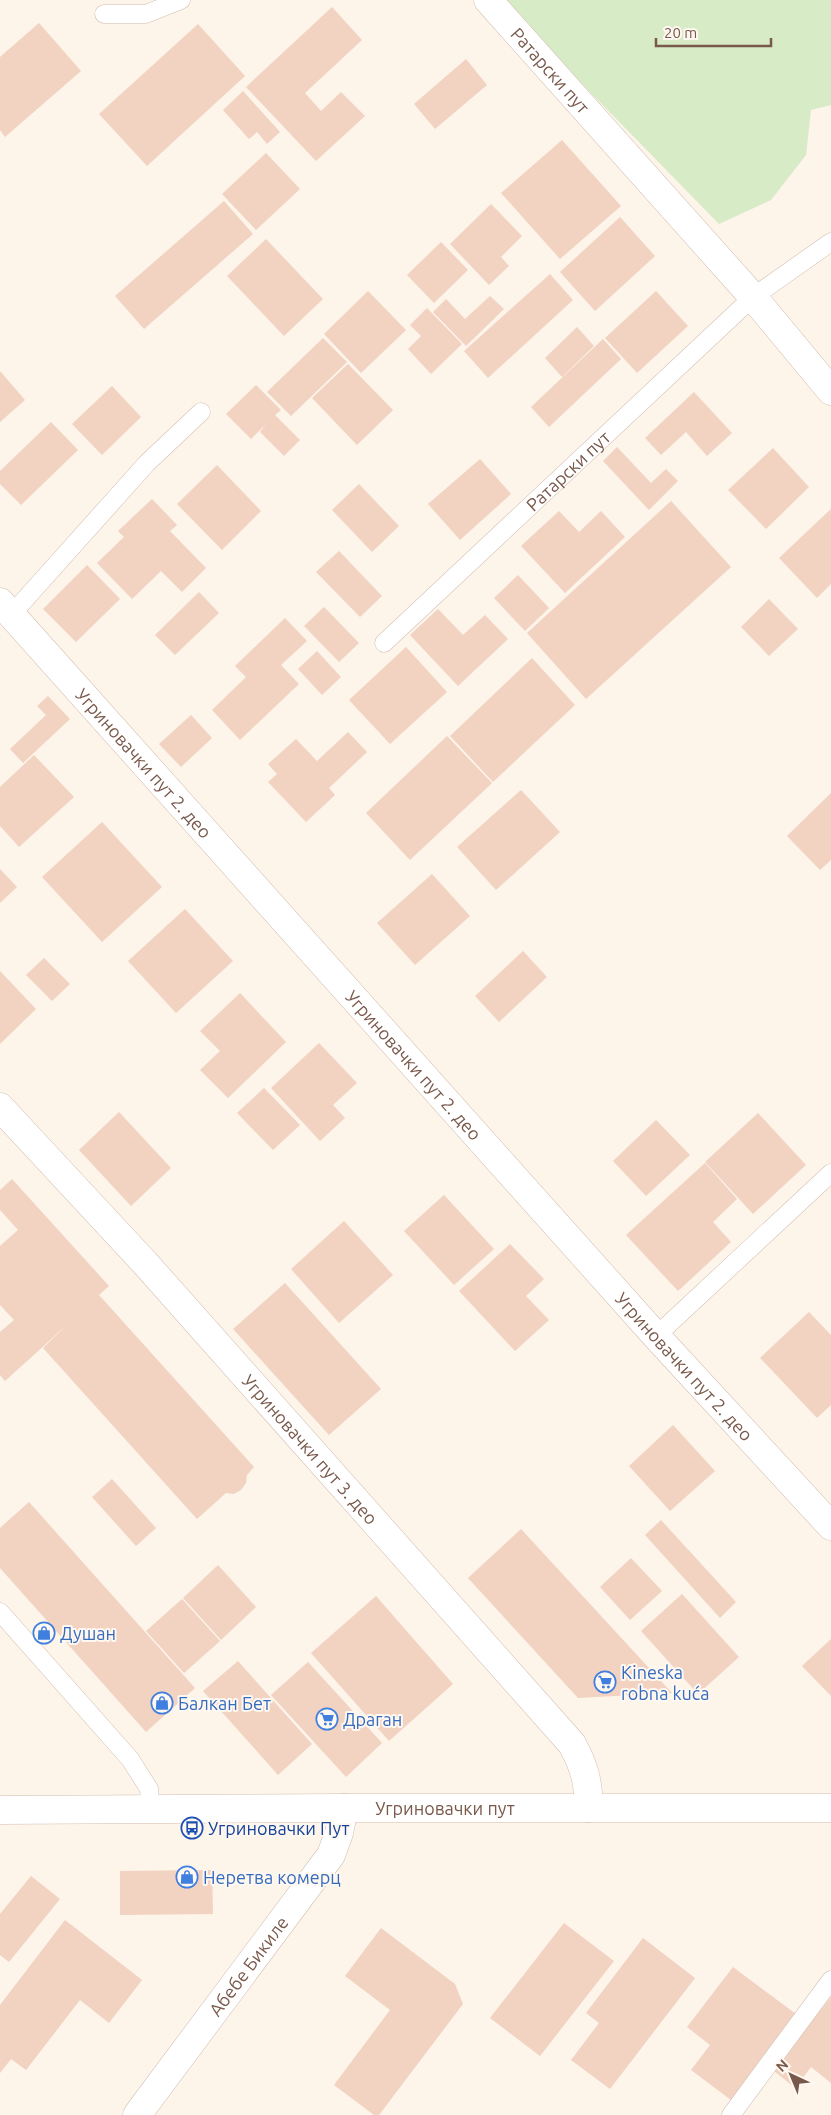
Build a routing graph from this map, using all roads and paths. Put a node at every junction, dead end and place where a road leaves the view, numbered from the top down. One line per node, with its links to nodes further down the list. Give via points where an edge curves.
1 (181, 0): 3 (lane, via 146,14)
2 (488, 0): 5 (street, Ратарски пут)
3 (104, 14)
4 (831, 242): 5 (lane)
5 (753, 298): 6 (street, Ратарски пут); 9 (lane, Ратарски пут)
6 (831, 391)
7 (201, 412): 8 (lane)
8 (6, 608): 12 (street, Угриновачки пут 2. део)
9 (384, 643)
10 (0, 1107): 16 (street, Угриновачки пут 3. део, via 152,1271 572,1744 583,1763 588,1782)
11 (831, 1173): 12 (lane)
12 (656, 1336): 13 (street, Угриновачки пут 2. део)
13 (831, 1526)
14 (0, 1612): 18 (lane, via 130,1759 149,1789)
15 (344, 1808): 16 (street, Угриновачки пут); 18 (street, Угриновачки пут); 21 (street, Абебе Бикиле, via 331,1855)
16 (588, 1808): 17 (street, Угриновачки пут)
17 (831, 1808)
18 (151, 1809): 19 (street, Угриновачки пут)
19 (0, 1810)
20 (831, 1980): 22 (lane)
21 (137, 2115)
22 (731, 2115)

